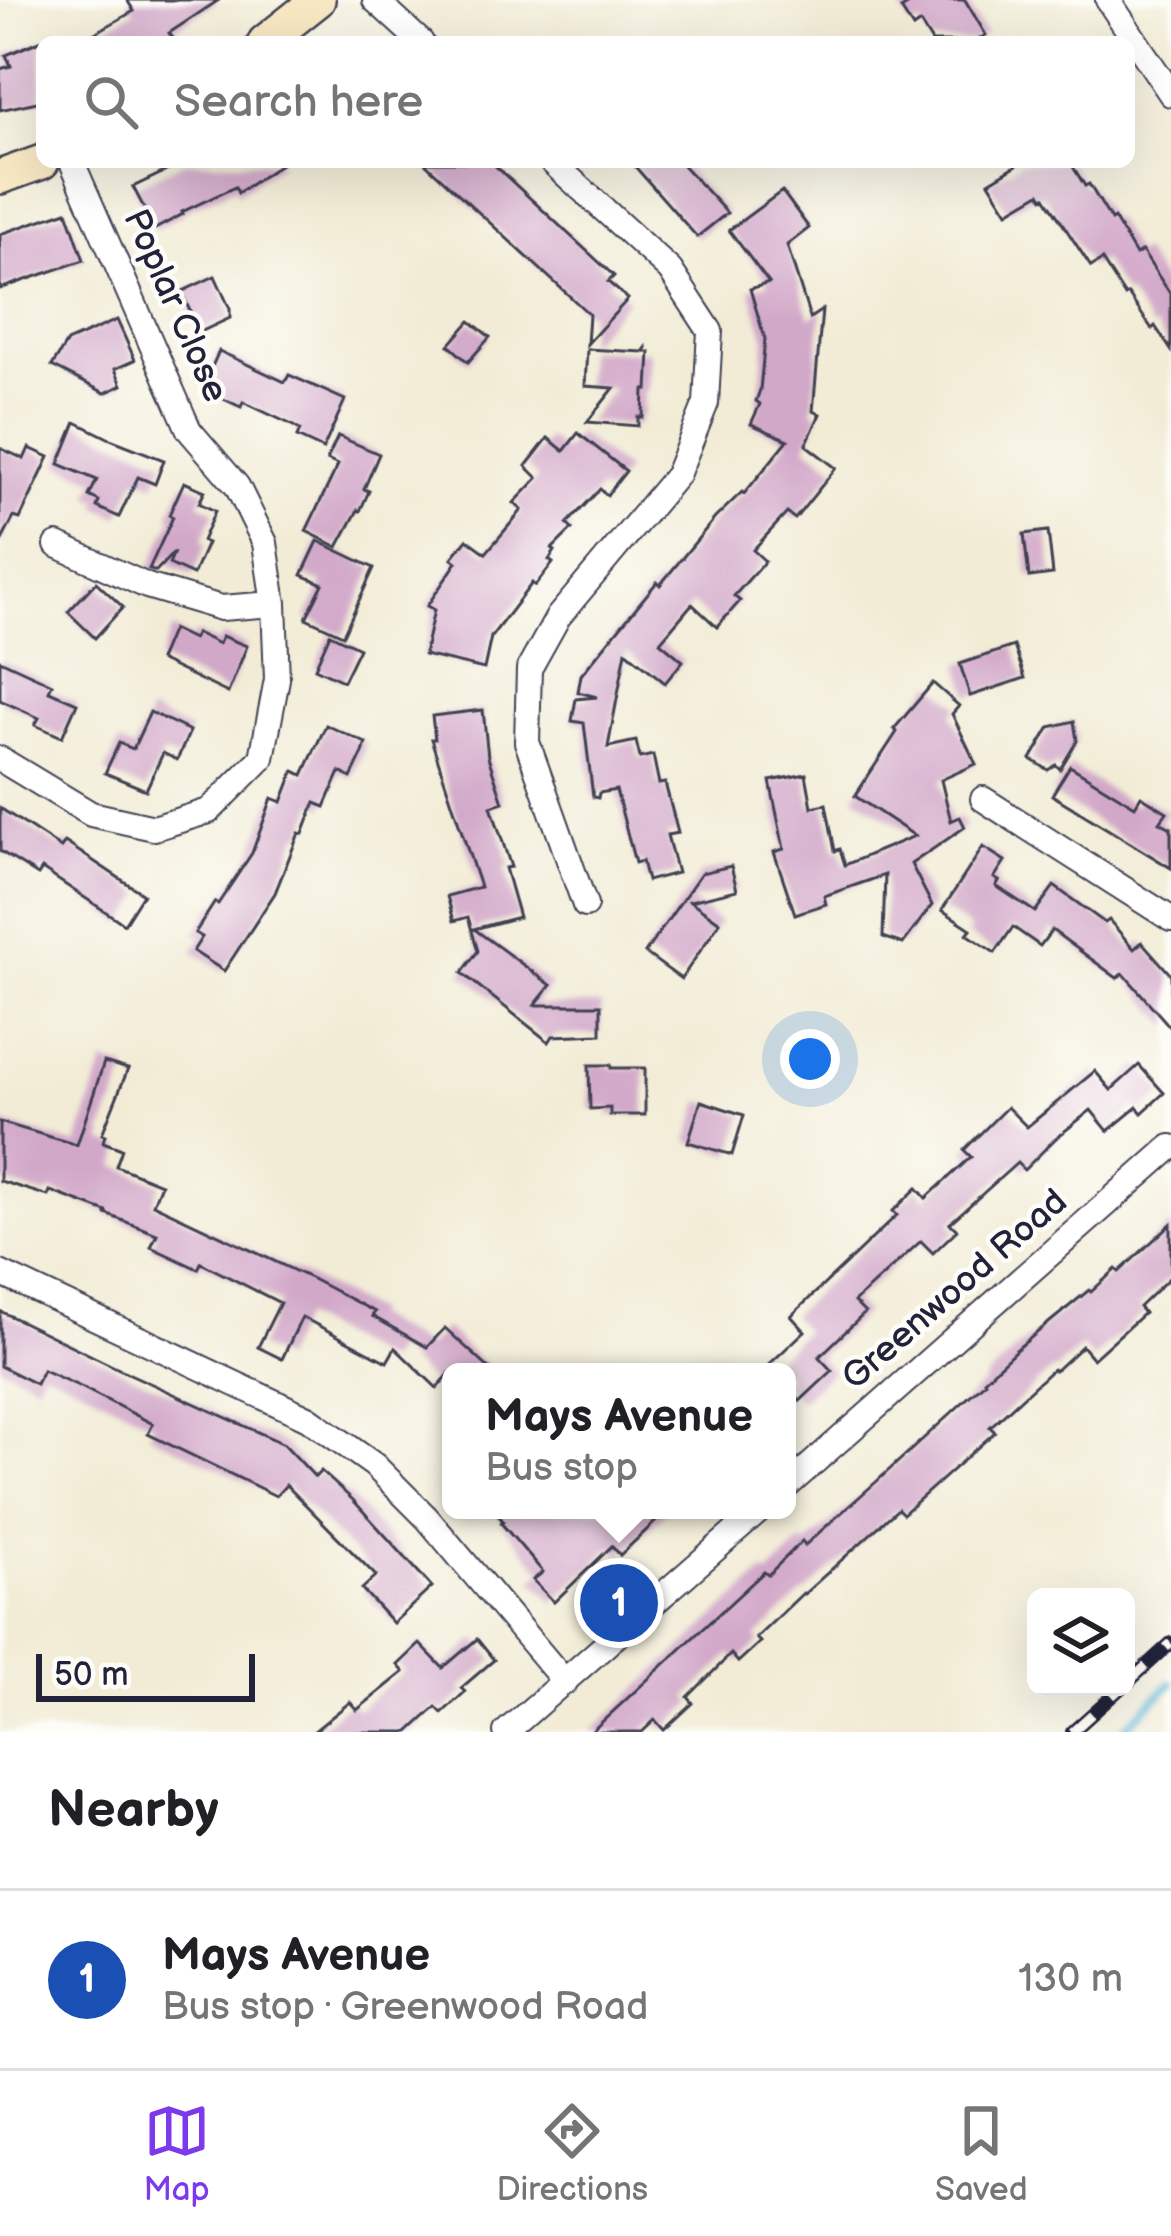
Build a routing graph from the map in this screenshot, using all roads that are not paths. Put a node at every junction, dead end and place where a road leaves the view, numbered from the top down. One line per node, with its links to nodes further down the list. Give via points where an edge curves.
1 (319, 0): 4 (street)
2 (375, 0): 5 (street)
3 (1108, 0): 6 (street)
4 (273, 36)
5 (414, 36)
6 (1132, 36)
7 (1135, 40): 8 (street)
8 (1171, 94)
9 (36, 164): 12 (street)
10 (75, 168): 14 (street, Poplar Close, via 189,430 237,486 265,543)
11 (558, 168): 17 (street, via 670,270 710,331 706,404 677,475 557,617 529,669 527,742)
12 (0, 177)
13 (58, 544): 14 (street, via 146,586 221,608)
14 (274, 604): 15 (street, Poplar Close, via 278,679 262,758 209,812 154,828 92,814)
15 (0, 759)
16 (982, 799): 18 (street)
17 (585, 905)
18 (1171, 919)
19 (1171, 1147): 21 (street, Greenwood Road)
20 (0, 1273): 23 (street, via 308,1418 374,1465)
21 (796, 1478)
22 (750, 1519): 23 (street)
23 (566, 1682): 24 (street)
24 (506, 1732)

